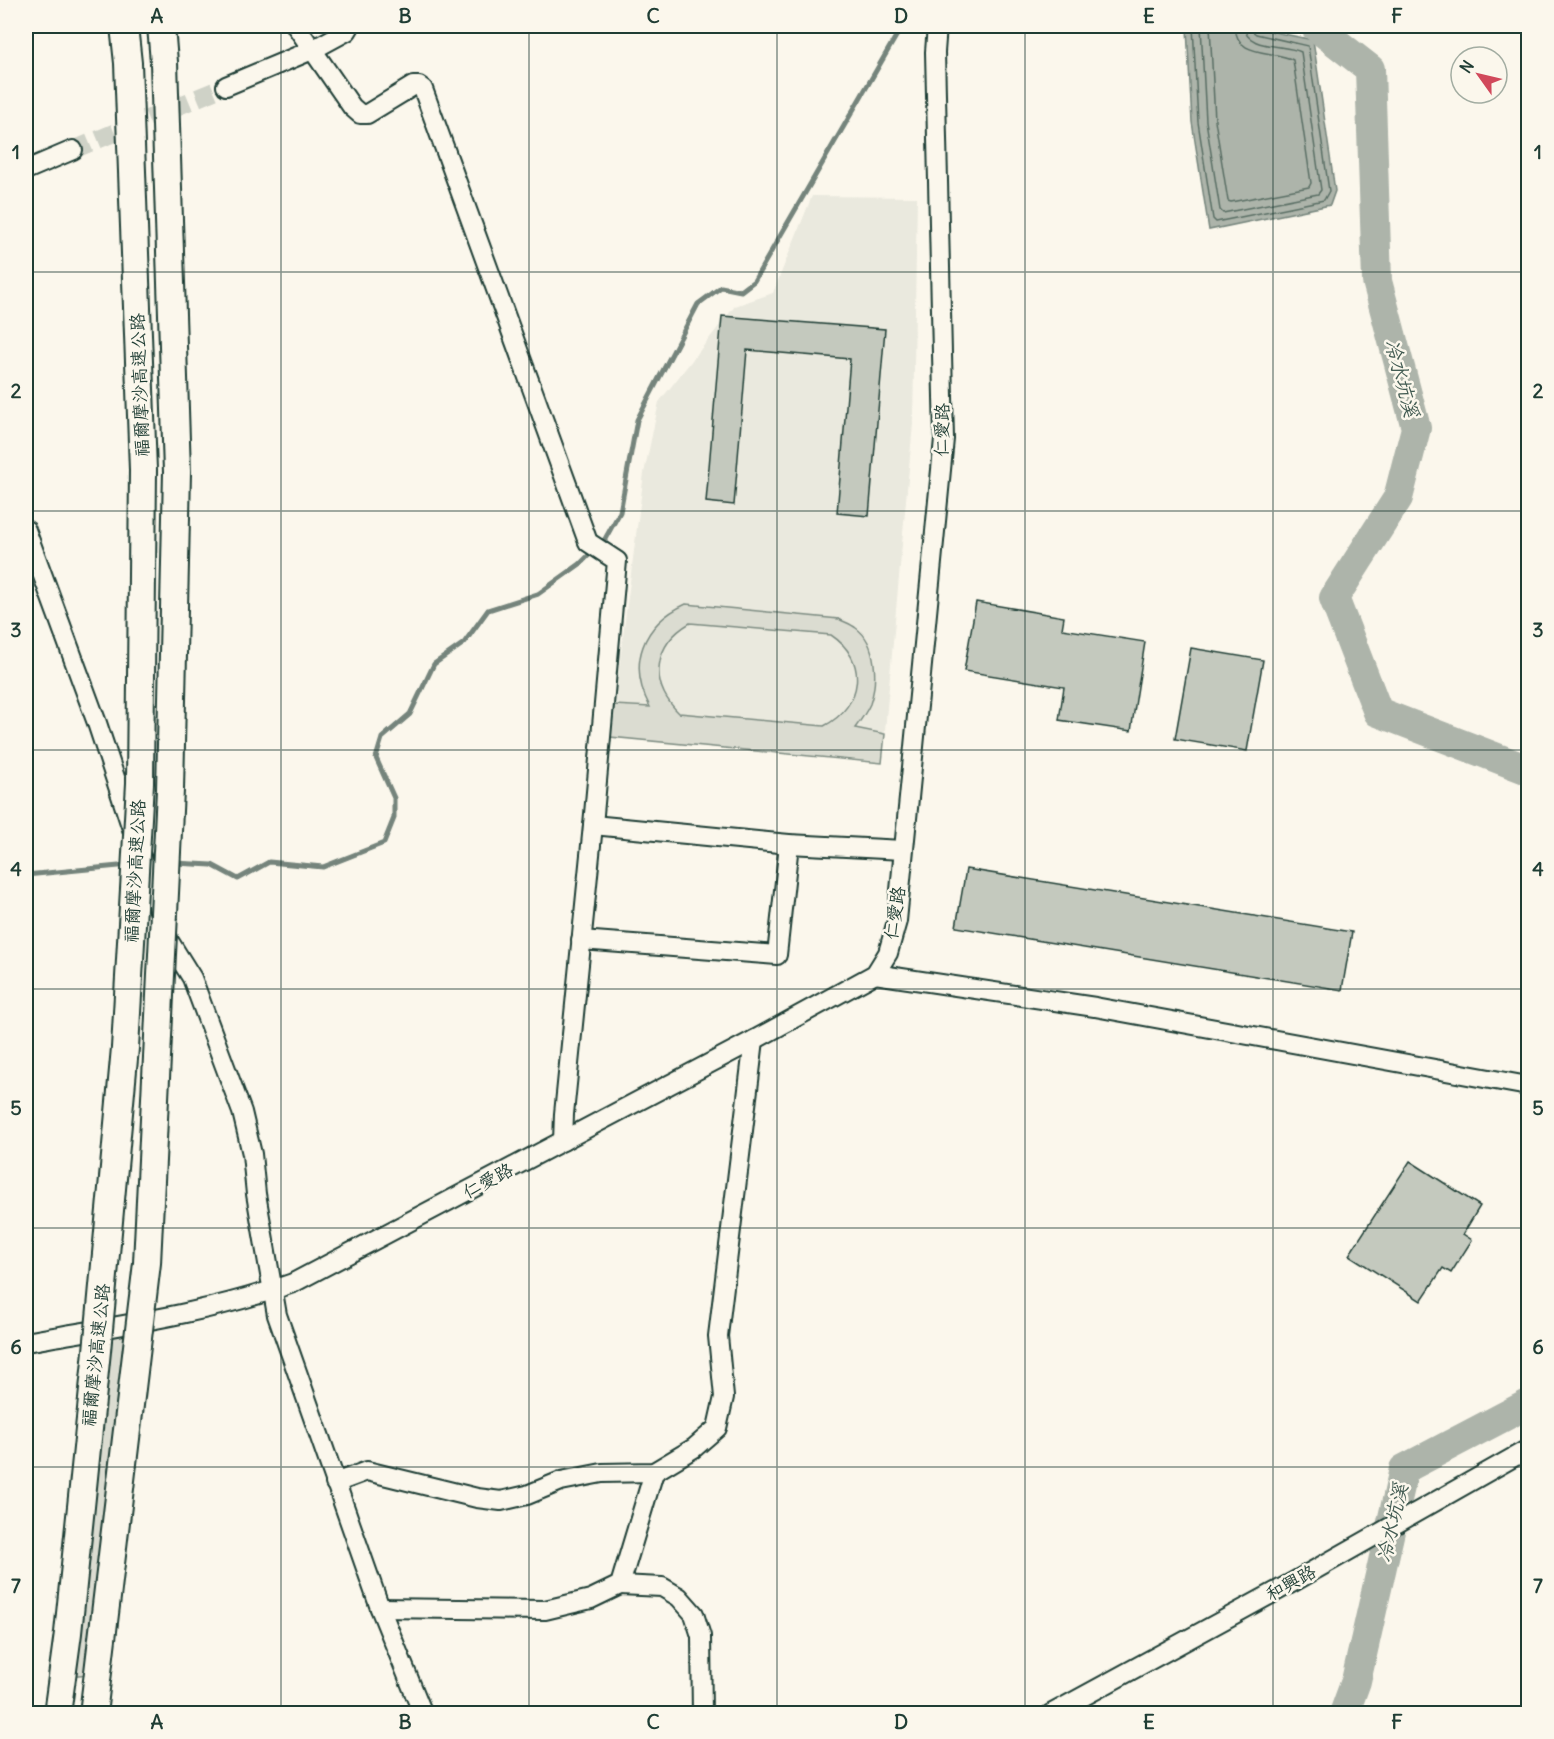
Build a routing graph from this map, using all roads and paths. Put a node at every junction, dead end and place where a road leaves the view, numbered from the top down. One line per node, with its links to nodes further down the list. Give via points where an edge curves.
1 (124, 26): 26 (highway, 福爾摩沙高速公路, bridge, via 143,470 140,783 124,1048)
2 (161, 26): 27 (highway, 福爾摩沙高速公路, bridge, via 177,472 171,790 147,1263)
3 (296, 26): 6 (street)
4 (350, 26): 6 (street)
5 (938, 26): 13 (street, 仁愛路, via 935,52 944,439)
6 (312, 50): 7 (street); 11 (street, via 360,114 367,114 413,86 423,89 588,543 617,561)
7 (226, 86)
8 (73, 150): 9 (street)
9 (26, 170)
10 (26, 530): 19 (street, via 97,723 169,941 192,978 242,1112)
11 (593, 825): 12 (street); 14 (street)
12 (789, 844): 13 (street); 14 (street, via 777,955)
13 (903, 850): 15 (street, 仁愛路, via 897,921 888,953)
14 (581, 940): 18 (street)
15 (875, 974): 16 (street, 仁愛路); 17 (street, via 1095,1007)
16 (754, 1040): 18 (street, 仁愛路); 22 (street, via 718,1336 724,1397 717,1428 694,1448)
17 (1528, 1086)
18 (563, 1141): 19 (street, 仁愛路)
19 (274, 1290): 20 (street, 仁愛路, via 197,1311); 23 (street, via 277,1315)
20 (26, 1342)
21 (1528, 1449): 30 (street, 和興路)
22 (654, 1472): 23 (street, via 602,1473 561,1481 501,1501 367,1471); 24 (street)
23 (335, 1484): 25 (street)
24 (620, 1585): 25 (street, via 591,1599 545,1610); 29 (street, via 662,1587 679,1597 694,1614 701,1636)
25 (380, 1608): 28 (street)
26 (57, 1713)
27 (93, 1713)
28 (423, 1713)
29 (702, 1713)
30 (1051, 1713)

